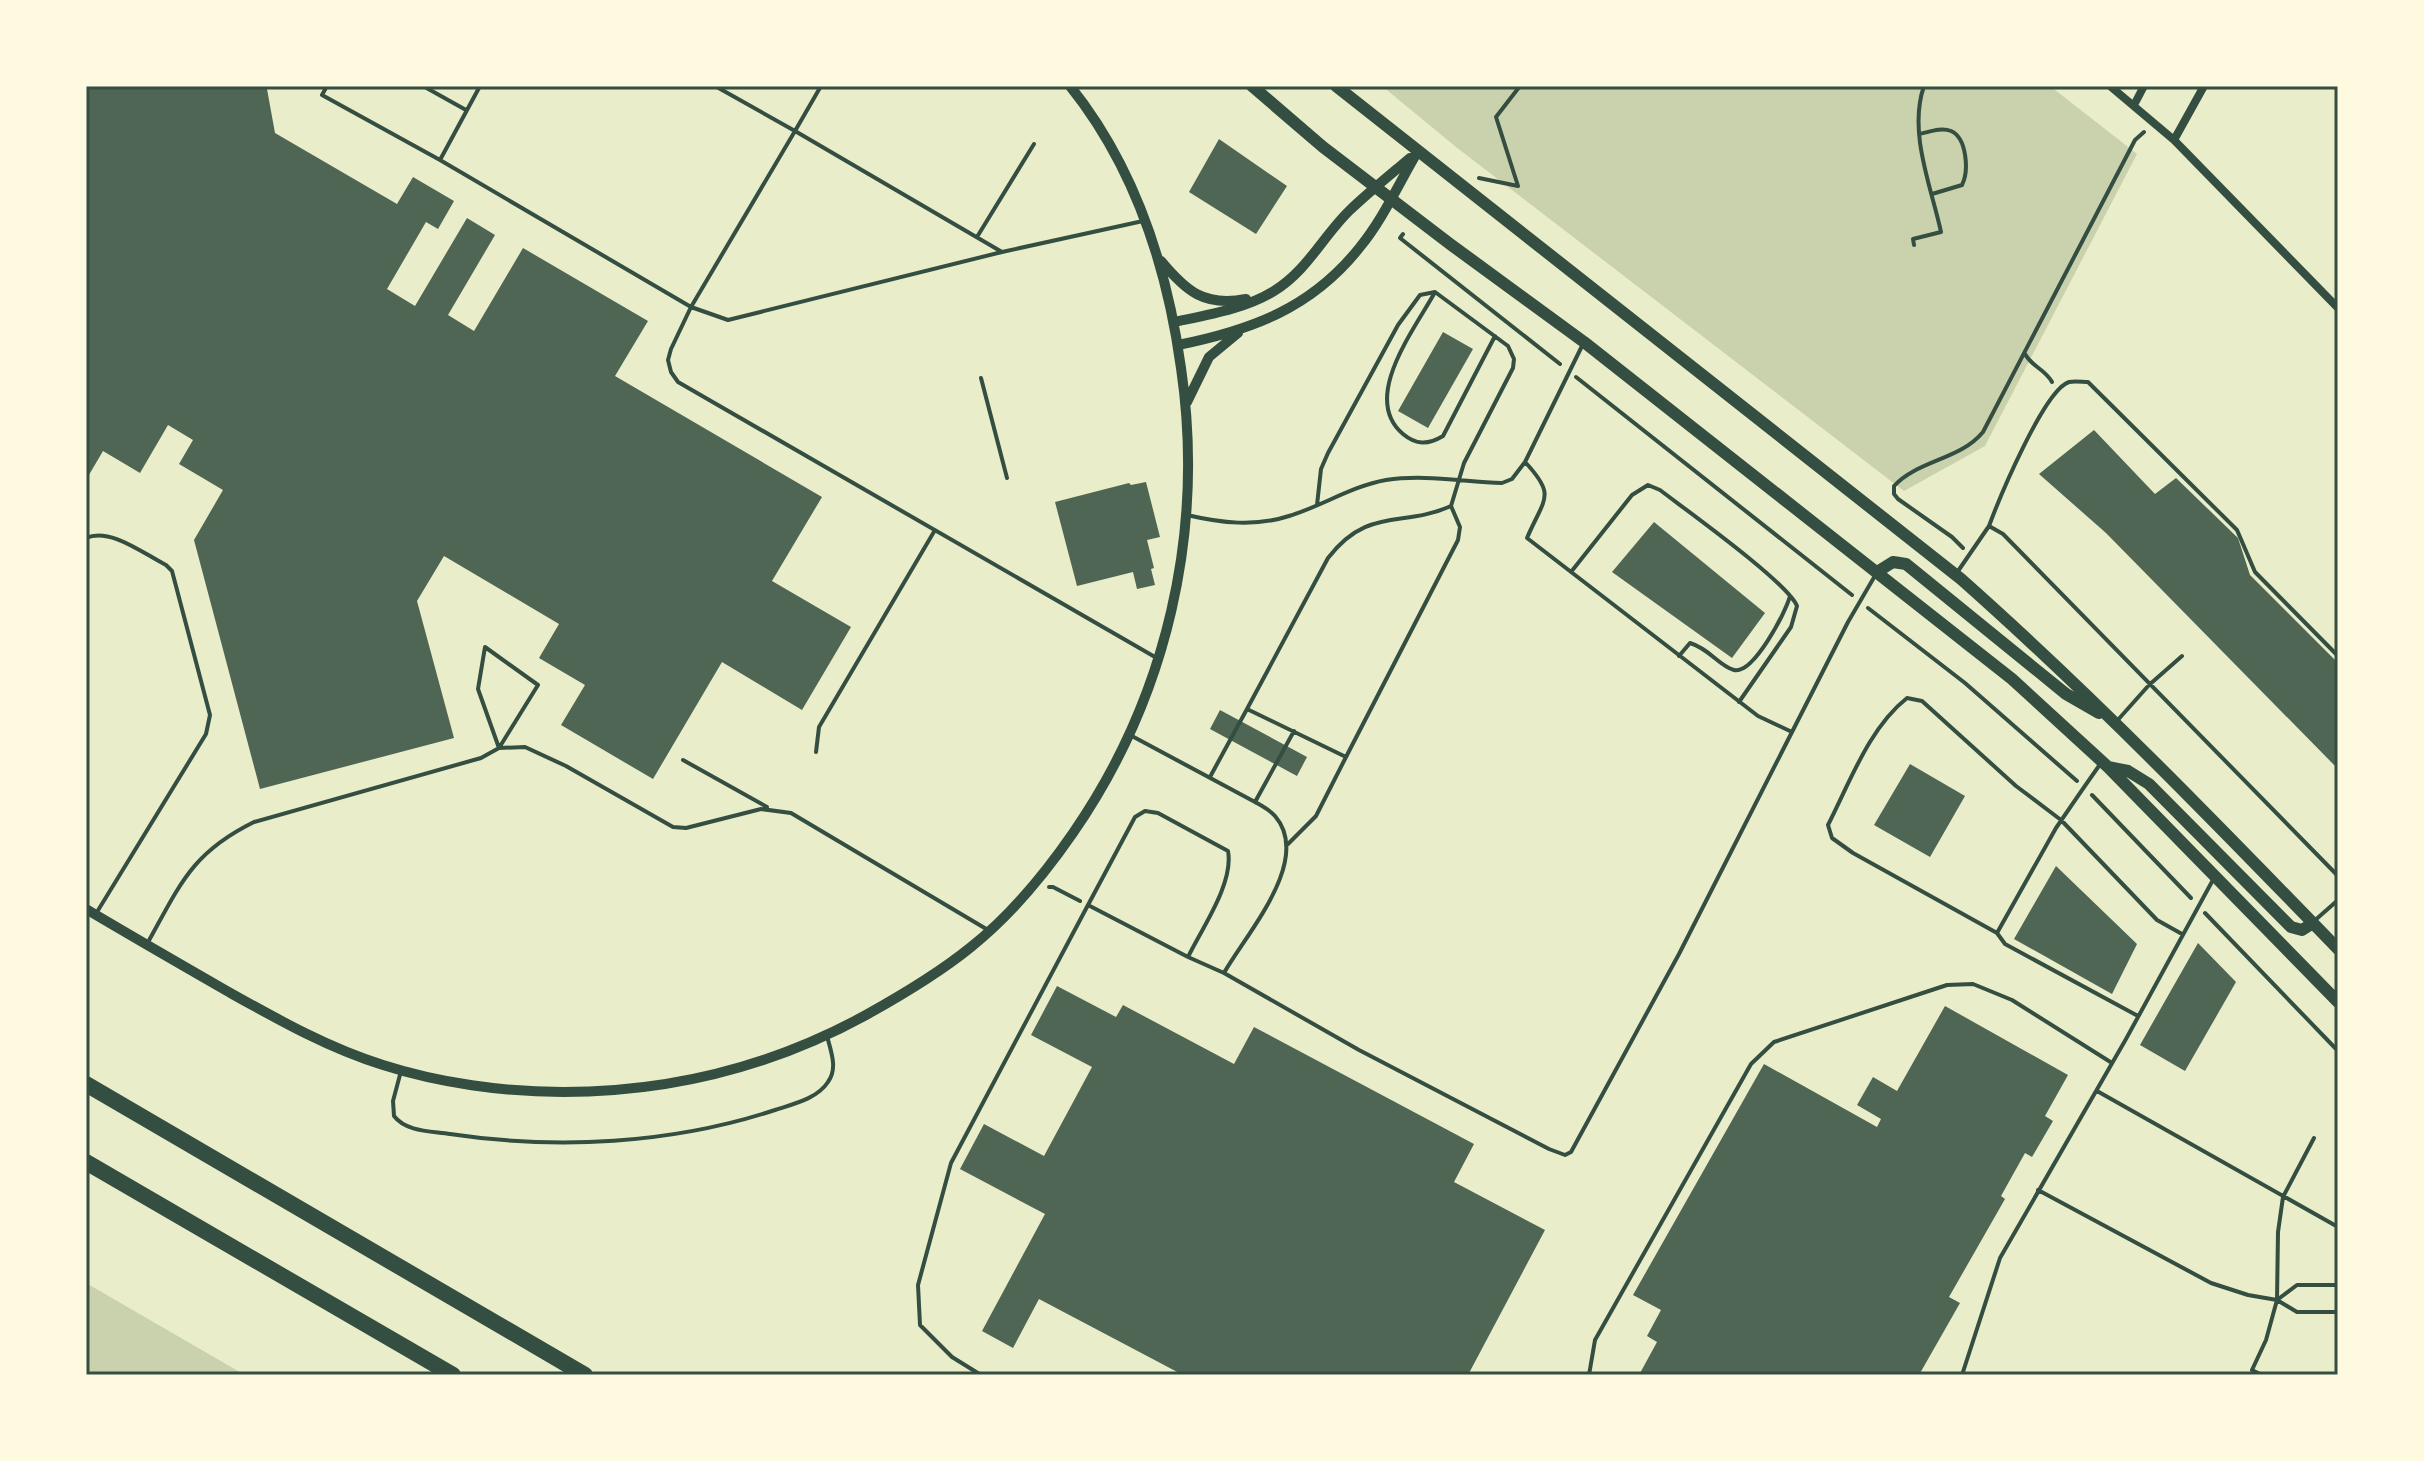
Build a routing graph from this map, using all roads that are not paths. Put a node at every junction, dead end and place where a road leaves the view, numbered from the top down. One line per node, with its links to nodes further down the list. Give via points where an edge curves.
1 (327, 86): 18 (lane, via 322,95)
2 (423, 86): 13 (lane)
3 (480, 86): 13 (lane)
4 (715, 86): 14 (lane)
5 (821, 86): 14 (lane)
6 (1070, 86): 21 (street, via 1112,146)
7 (1252, 86): 19 (main road)
8 (1336, 86): 17 (main road)
9 (2110, 86): 12 (street)
10 (2144, 86): 12 (street)
11 (2204, 86): 15 (street)
12 (2134, 105): 15 (street)
13 (467, 111): 18 (lane)
14 (795, 131): 22 (lane); 27 (lane)
15 (2174, 140): 28 (street)
16 (1034, 144): 22 (lane)
17 (1418, 151): 19 (street); 20 (street); 47 (main road)
18 (440, 160): 27 (lane)
19 (1376, 188): 20 (main road); 26 (street, via 1297,272)
20 (1390, 198): 30 (street, via 1342,267 1312,293); 32 (main road)
21 (1146, 220): 23 (lane); 24 (street)
22 (977, 237): 23 (lane)
23 (1002, 252): 27 (lane, via 728,320)
24 (1158, 257): 26 (street, via 1176,280 1210,301); 29 (street)
25 (1435, 292): 31 (lane); 31 (lane, via 1384,398 1390,419 1403,434 1419,444 1443,436); 39 (lane, via 1420,295 1398,325 1324,461)
26 (1263, 296): 29 (street)
27 (691, 307): 43 (lane, via 668,360 678,382)
28 (2338, 308)
29 (1174, 322): 33 (street)
30 (1247, 328): 33 (street); 35 (street, via 1209,357)
31 (1495, 336): 38 (lane, via 1508,346 1513,368)
32 (1584, 342): 36 (lane); 46 (main road)
33 (1178, 345): 35 (street)
34 (981, 378): 37 (lane)
35 (1186, 404): 41 (street)
36 (1525, 462): 38 (lane, via 1502,483); 45 (lane, via 1547,493 1527,538)
37 (1007, 478)
38 (1457, 480): 39 (lane, via 1389,480); 40 (lane)
39 (1317, 505): 41 (lane, via 1263,522)
40 (1451, 506): 55 (lane, via 1355,530 1341,541); 62 (lane, via 1460,527 1458,540)
41 (1187, 515): 52 (street)
42 (1989, 526): 47 (lane); 51 (lane, via 2033,428 2057,391 2068,382 2088,382 2237,530 2255,572); 53 (lane, via 2003,534)
43 (935, 530): 52 (lane); 61 (lane, via 819,727)
44 (86, 538): 74 (lane, via 112,537 172,571 210,715 206,734)
45 (1571, 572): 48 (lane, via 1622,506 1648,485); 49 (lane)
46 (1877, 572): 56 (main road, via 1893,562 1906,564 2066,694); 58 (lane); 64 (main road, via 2012,679)
47 (1955, 575): 56 (main road)
48 (1791, 595): 49 (lane, via 1766,644 1742,670 1733,670 1704,647 1690,643); 54 (lane, via 1797,606 1791,627)
49 (1679, 656): 54 (lane)
50 (2182, 656): 53 (lane)
51 (2338, 656)
52 (1159, 660): 59 (street)
53 (2149, 685): 56 (lane); 71 (lane)
54 (1739, 702): 58 (lane)
55 (1247, 709): 57 (lane); 65 (lane)
56 (2116, 722): 75 (main road)
57 (1294, 731): 62 (lane); 66 (lane)
58 (1792, 732): 82 (lane, via 1679,954 1565,1155 1359,1050)
59 (1130, 735): 65 (lane); 76 (street, via 1093,804 1030,889)
60 (499, 748): 60 (lane, via 478,689 485,647 538,685); 67 (lane, via 525,747 673,827); 79 (lane, via 481,758 254,822 229,834 192,867)
61 (816, 752)
62 (1346, 757): 69 (lane, via 1316,816)
63 (683, 760): 67 (lane)
64 (2105, 764): 68 (lane); 70 (main road); 75 (main road, via 2149,784 2291,927 2302,930)
65 (1210, 777): 66 (lane)
66 (1255, 802): 69 (lane, via 1277,818)
67 (770, 808): 76 (lane, via 791,813)
68 (2061, 820): 77 (lane); 77 (lane, via 1922,701 1907,698 1891,710 1871,742 1828,825 1832,838); 78 (lane, via 2157,920)
69 (1288, 844): 82 (lane, via 1276,887)
70 (2215, 876): 78 (lane); 83 (main road)
71 (2338, 876)
72 (2338, 900): 75 (lane)
73 (1088, 905): 81 (lane); 81 (lane, via 1135,817 1145,811 1208,838 1228,851 1231,866); 100 (lane, via 951,1163 918,1285 920,1325 952,1357)
74 (90, 912): 79 (street)
75 (2313, 923): 80 (main road)
76 (990, 931): 85 (street, via 926,979)
77 (1997, 933): 84 (lane, via 2005,944)
78 (2182, 934): 84 (lane)
79 (146, 945): 87 (street, via 286,1025)
80 (2338, 949)
81 (1188, 957): 82 (lane)
82 (1224, 973)
83 (2338, 1002)
84 (2138, 1016): 86 (lane)
85 (827, 1036): 87 (street, via 713,1076 610,1091 509,1089); 87 (lane, via 833,1073 827,1085 800,1101 712,1126 590,1142 484,1139 408,1127 394,1116)
86 (2112, 1063): 89 (lane); 101 (lane, via 2012,1000 1973,984 1947,985 1774,1042 1751,1064 1595,1340)
87 (401, 1070)
88 (86, 1084): 99 (highway)
89 (2097, 1091): 92 (lane); 93 (lane)
90 (2314, 1138): 93 (lane)
91 (86, 1162): 98 (highway)
92 (2038, 1190): 96 (lane, via 2211,1283); 102 (lane, via 2000,1258)
93 (2283, 1197): 94 (lane); 96 (lane)
94 (2338, 1227)
95 (2338, 1285): 96 (lane, via 2297,1285)
96 (2277, 1300): 97 (lane, via 2297,1312); 103 (lane, via 2252,1370)
97 (2338, 1312)
98 (453, 1375)
99 (585, 1375)
100 (981, 1375)
101 (1589, 1375)
102 (1962, 1375)
103 (2262, 1375)

